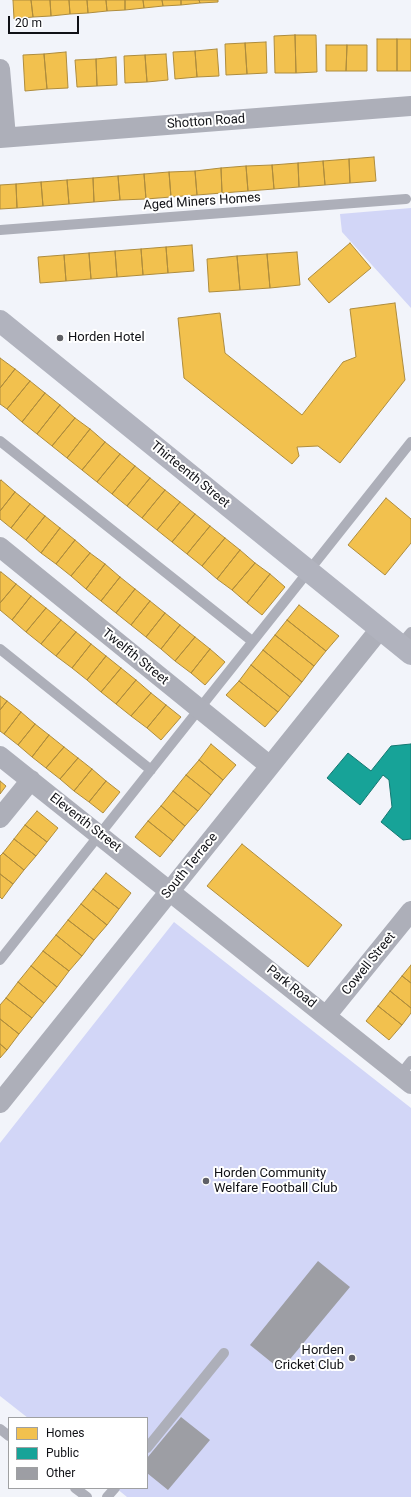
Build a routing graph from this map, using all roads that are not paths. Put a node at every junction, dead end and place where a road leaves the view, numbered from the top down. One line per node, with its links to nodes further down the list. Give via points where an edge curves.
1 (0, 69): 3 (street)
2 (411, 106): 3 (street, Shotton Road)
3 (3, 137)
4 (406, 199): 5 (lane, Aged Miners Homes)
5 (0, 230)
6 (0, 321): 10 (main road, Thirteenth Street)
7 (0, 441): 12 (lane)
8 (411, 442): 10 (lane)
9 (0, 548): 15 (street, Twelfth Street)
10 (308, 570): 11 (main road, Thirteenth Street); 12 (lane)
11 (380, 629): 13 (main road, Thirteenth Street); 17 (street, South Terrace)
12 (252, 641): 15 (lane)
13 (407, 644)
14 (0, 649): 18 (lane)
15 (199, 709): 17 (street, Twelfth Street); 18 (lane)
16 (0, 756): 19 (street, Eleventh Street)
17 (270, 766): 22 (street, South Terrace)
18 (151, 770): 21 (lane)
19 (31, 780): 20 (street); 21 (street, Eleventh Street)
20 (0, 818)
21 (100, 834): 22 (street, Eleventh Street); 24 (lane)
22 (170, 891): 25 (street, Park Road); 27 (street, South Terrace)
23 (411, 912): 25 (street, Cowell Street)
24 (0, 960)
25 (326, 1016): 26 (street, Park Road)
26 (407, 1073)
27 (0, 1103)
28 (224, 1353): 31 (lane)
29 (0, 1429): 30 (lane)
30 (8, 1435)
31 (148, 1447)
32 (77, 1489): 34 (lane)
33 (113, 1489): 35 (lane)
34 (87, 1497)
35 (107, 1497)

